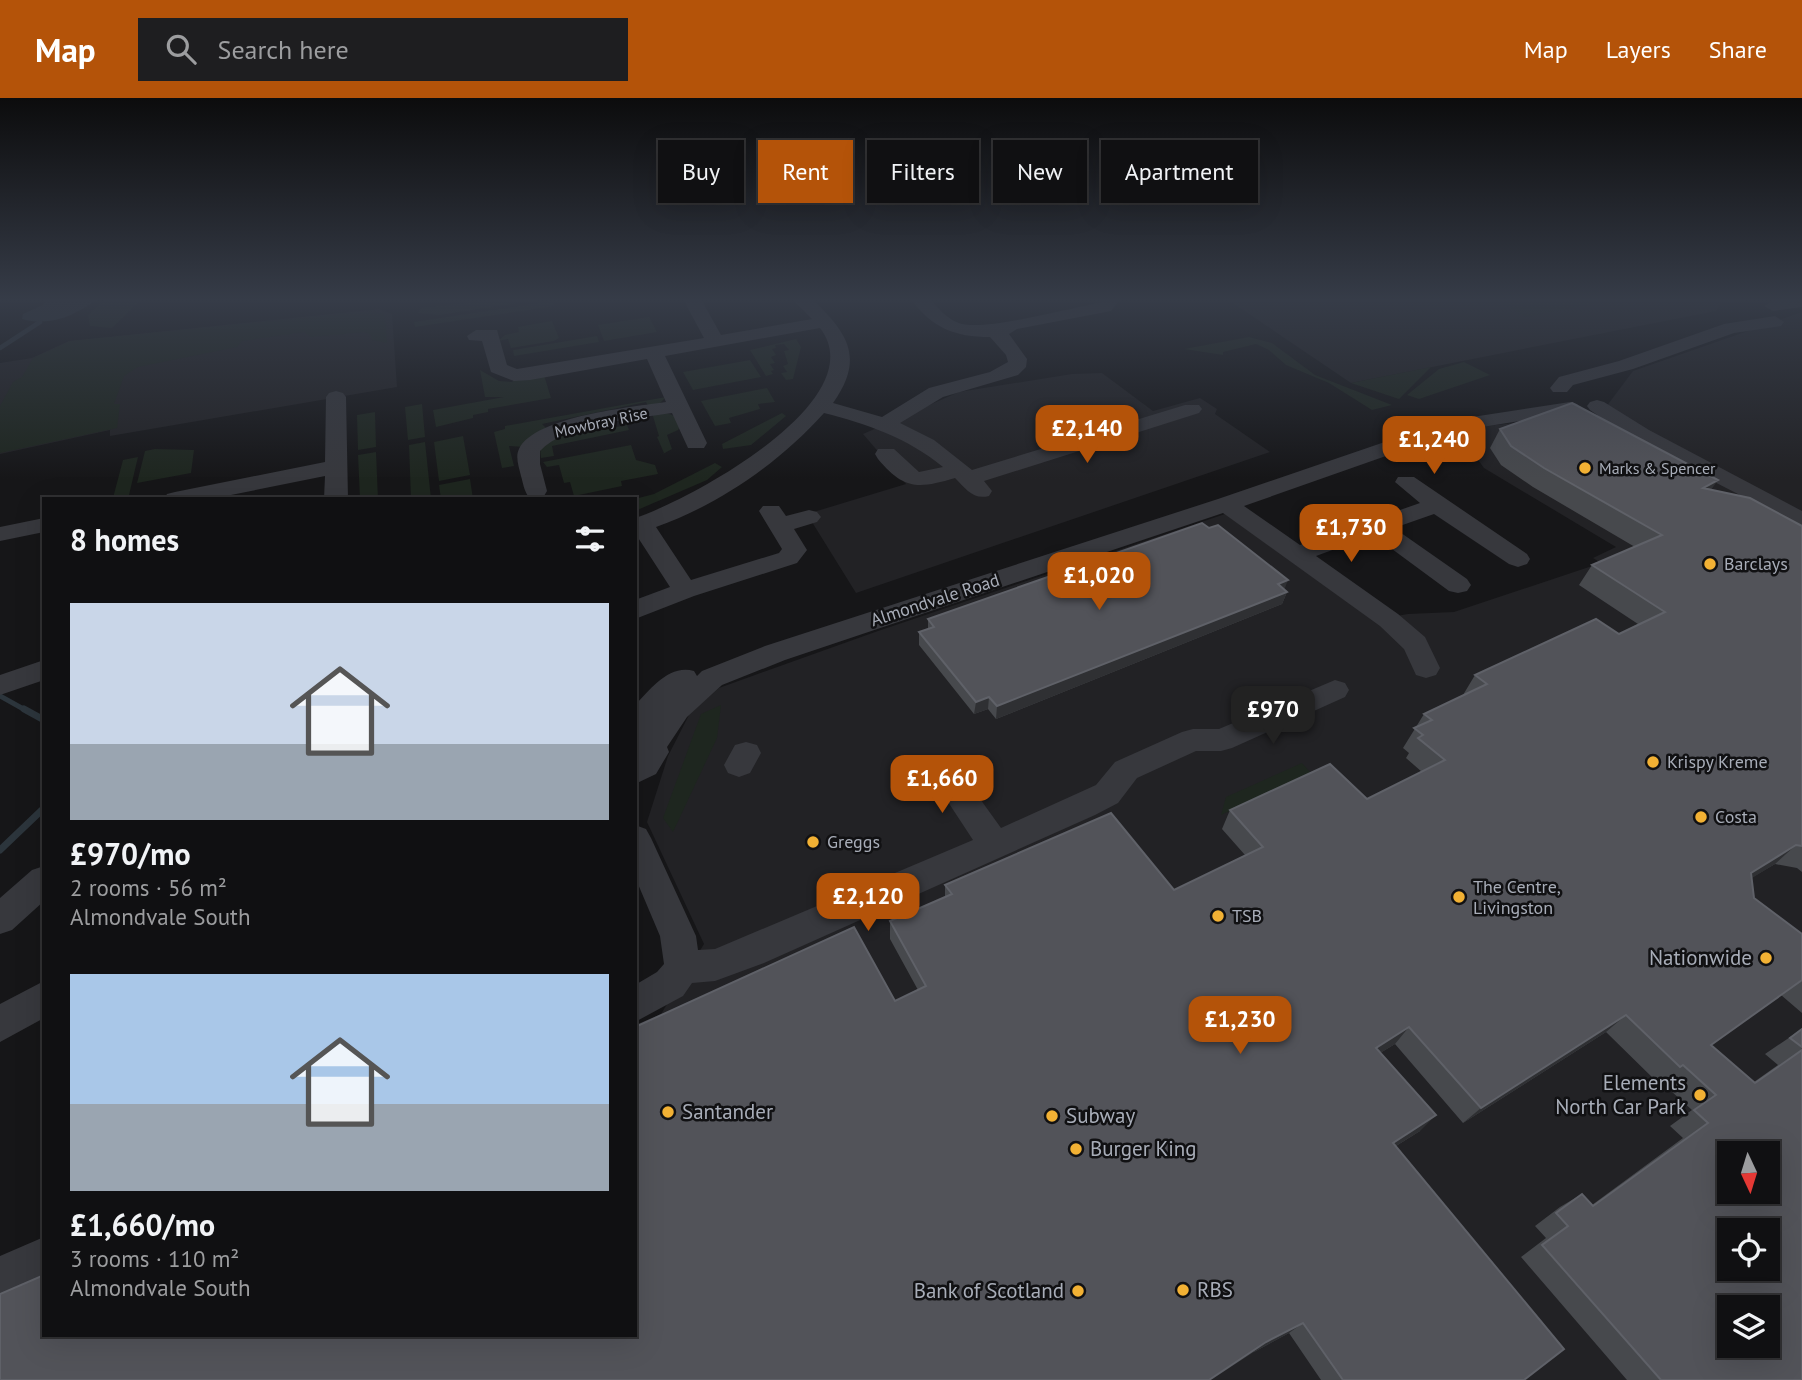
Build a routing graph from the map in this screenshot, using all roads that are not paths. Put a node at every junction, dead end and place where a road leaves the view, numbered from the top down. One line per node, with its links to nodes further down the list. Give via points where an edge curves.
1 (493, 359): 2 (street, via 504,372 514,374)
2 (621, 359)
3 (657, 359): 10 (street)
4 (841, 359): 11 (street, via 832,390)
5 (1018, 359): 14 (street, via 1015,369 941,390)
6 (1644, 359): 7 (street, Almondvale Road)
7 (1626, 365): 8 (street, Almondvale Road, via 1566,381); 12 (street, via 1614,377 1606,397)
8 (1556, 393): 12 (street); 15 (street, Almondvale Road, via 1525,407 1492,411)
9 (336, 397): 18 (street)
10 (679, 406): 16 (street); 21 (street, Mowbray Rise, via 546,434 529,452)
11 (819, 406): 14 (street); 29 (street, via 727,485)
12 (1586, 407): 15 (street, Almondvale Road); 27 (street)
13 (1192, 410): 19 (street)
14 (887, 423): 19 (street, via 936,448)
15 (1453, 425): 24 (street, Almondvale Road)
16 (687, 437)
17 (886, 454): 19 (street, via 908,478)
18 (336, 467): 22 (street); 23 (street)
19 (970, 480)
20 (1406, 482): 25 (street)
21 (536, 491)
22 (185, 497)
23 (336, 497)
24 (1226, 504): 32 (street); 41 (street, Almondvale Road, via 712,678)
25 (1437, 505): 30 (street); 33 (street)
26 (809, 517): 35 (street, via 777,516 796,550 788,558)
27 (1802, 520)
28 (42, 525): 31 (street)
29 (639, 525): 35 (street)
30 (1376, 526): 32 (street); 34 (street)
31 (0, 534)
32 (1297, 554): 37 (street, via 1389,620 1415,643)
33 (1518, 559)
34 (1458, 585)
35 (685, 590): 36 (street)
36 (637, 609)
37 (1426, 668)
38 (35, 673): 39 (street)
39 (0, 685)
40 (1335, 690): 44 (street, via 1221,740 1193,740 1126,770 1107,794)
41 (641, 747): 43 (street, Almondvale Road)
42 (945, 767): 44 (street, via 944,773)
43 (637, 780)
44 (995, 846): 48 (street, via 751,952 715,965)
45 (641, 851): 48 (street, via 678,936)
46 (42, 882): 47 (street)
47 (0, 919)
48 (682, 968): 50 (street, via 670,984)
49 (42, 999): 51 (street)
50 (637, 1004)
51 (0, 1024)
52 (42, 1260): 53 (street)
53 (0, 1278)

